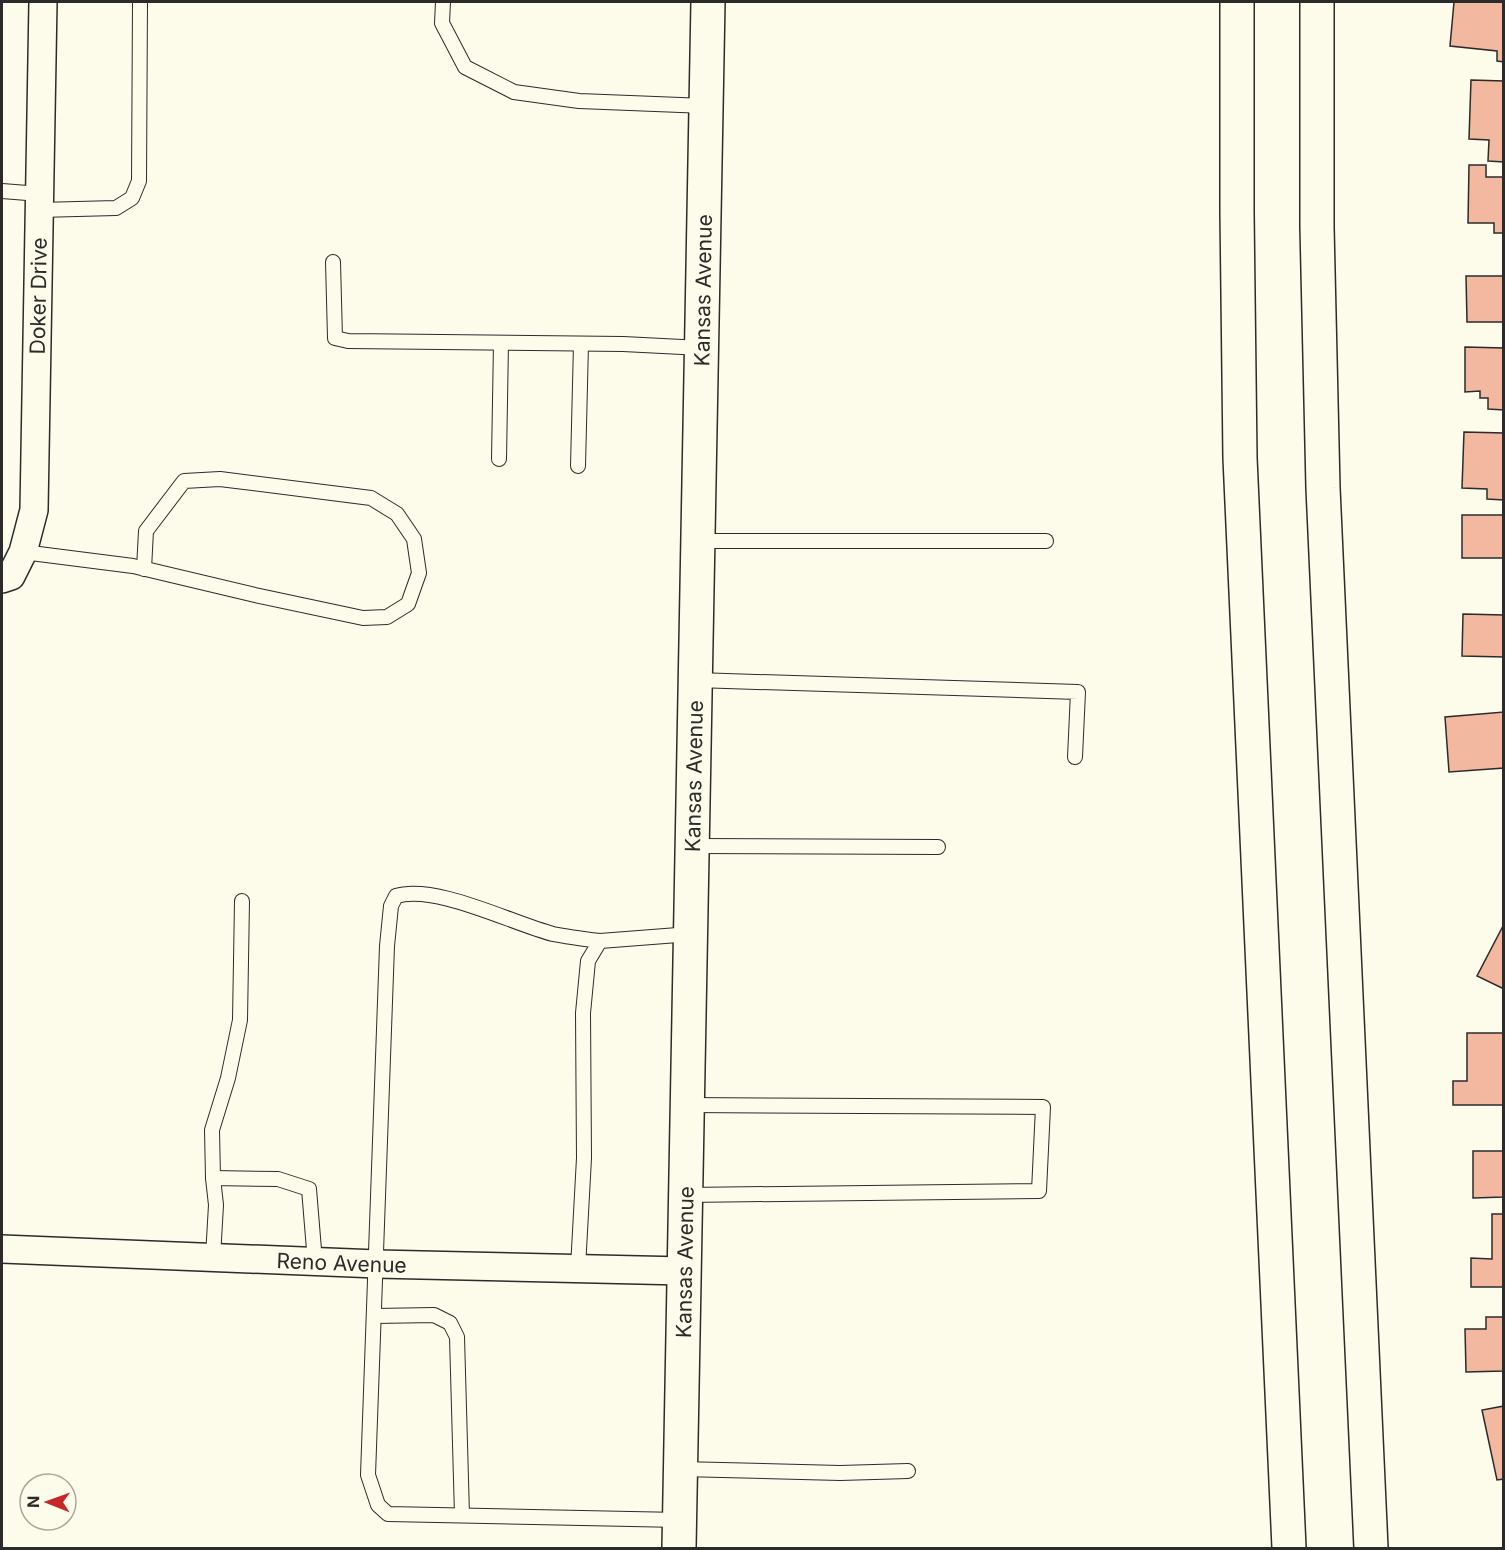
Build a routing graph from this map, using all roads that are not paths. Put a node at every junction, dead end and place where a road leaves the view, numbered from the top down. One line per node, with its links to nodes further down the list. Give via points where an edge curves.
1 (43, 2): 9 (street, Doker Drive)
2 (140, 2): 9 (lane, via 139,181 132,198 116,208)
3 (443, 2): 7 (lane, via 442,23 465,67 514,92 579,101)
4 (708, 2): 7 (main road, Kansas Avenue)
5 (1237, 2): 42 (main road, via 1240,458)
6 (1317, 2): 43 (main road, via 1323,488)
7 (706, 106): 13 (main road, Kansas Avenue)
8 (2, 191): 9 (lane)
9 (39, 202): 18 (street, Doker Drive, via 34,510)
10 (333, 262): 11 (lane, via 335,338)
11 (501, 343): 12 (lane); 14 (lane)
12 (581, 344): 13 (lane); 15 (lane)
13 (702, 348): 16 (main road, Kansas Avenue)
14 (499, 459)
15 (578, 466)
16 (698, 541): 17 (lane); 21 (main road, Kansas Avenue)
17 (1046, 542)
18 (22, 552): 19 (lane); 20 (street, Doker Drive, via 11,576)
19 (144, 569): 19 (lane, via 363,618 387,617 408,604 419,573 414,539 397,514 371,498 220,479 184,481 146,531)
20 (2, 579)
21 (696, 680): 22 (lane, via 1078,692); 23 (main road, Kansas Avenue)
22 (1075, 757)
23 (692, 846): 24 (lane); 26 (main road, Kansas Avenue)
24 (938, 847)
25 (242, 901): 29 (lane, via 240,1020 212,1130)
26 (691, 934): 27 (lane); 28 (main road, Kansas Avenue)
27 (600, 941): 34 (lane, via 554,934 432,894 396,896 391,906 387,946); 35 (lane, via 588,961 584,1013)
28 (687, 1105): 30 (main road, Kansas Avenue); 30 (lane, via 1043,1107 1039,1191)
29 (213, 1178): 32 (lane); 33 (lane, via 278,1179 309,1189)
30 (686, 1195): 36 (main road, Kansas Avenue)
31 (2, 1249): 32 (street, Reno Avenue)
32 (213, 1257): 33 (street, Reno Avenue)
33 (315, 1262): 34 (street, Reno Avenue)
34 (377, 1264): 35 (street, Reno Avenue); 37 (lane)
35 (579, 1268): 36 (street, Reno Avenue)
36 (684, 1271): 38 (main road, Kansas Avenue)
37 (375, 1316): 40 (lane, via 434,1315 450,1323 458,1337); 40 (lane, via 369,1475 378,1505 388,1514)
38 (680, 1469): 39 (lane); 41 (main road, Kansas Avenue)
39 (908, 1471)
40 (462, 1515): 41 (lane)
41 (679, 1534)
42 (1289, 1548)
43 (1371, 1548)

